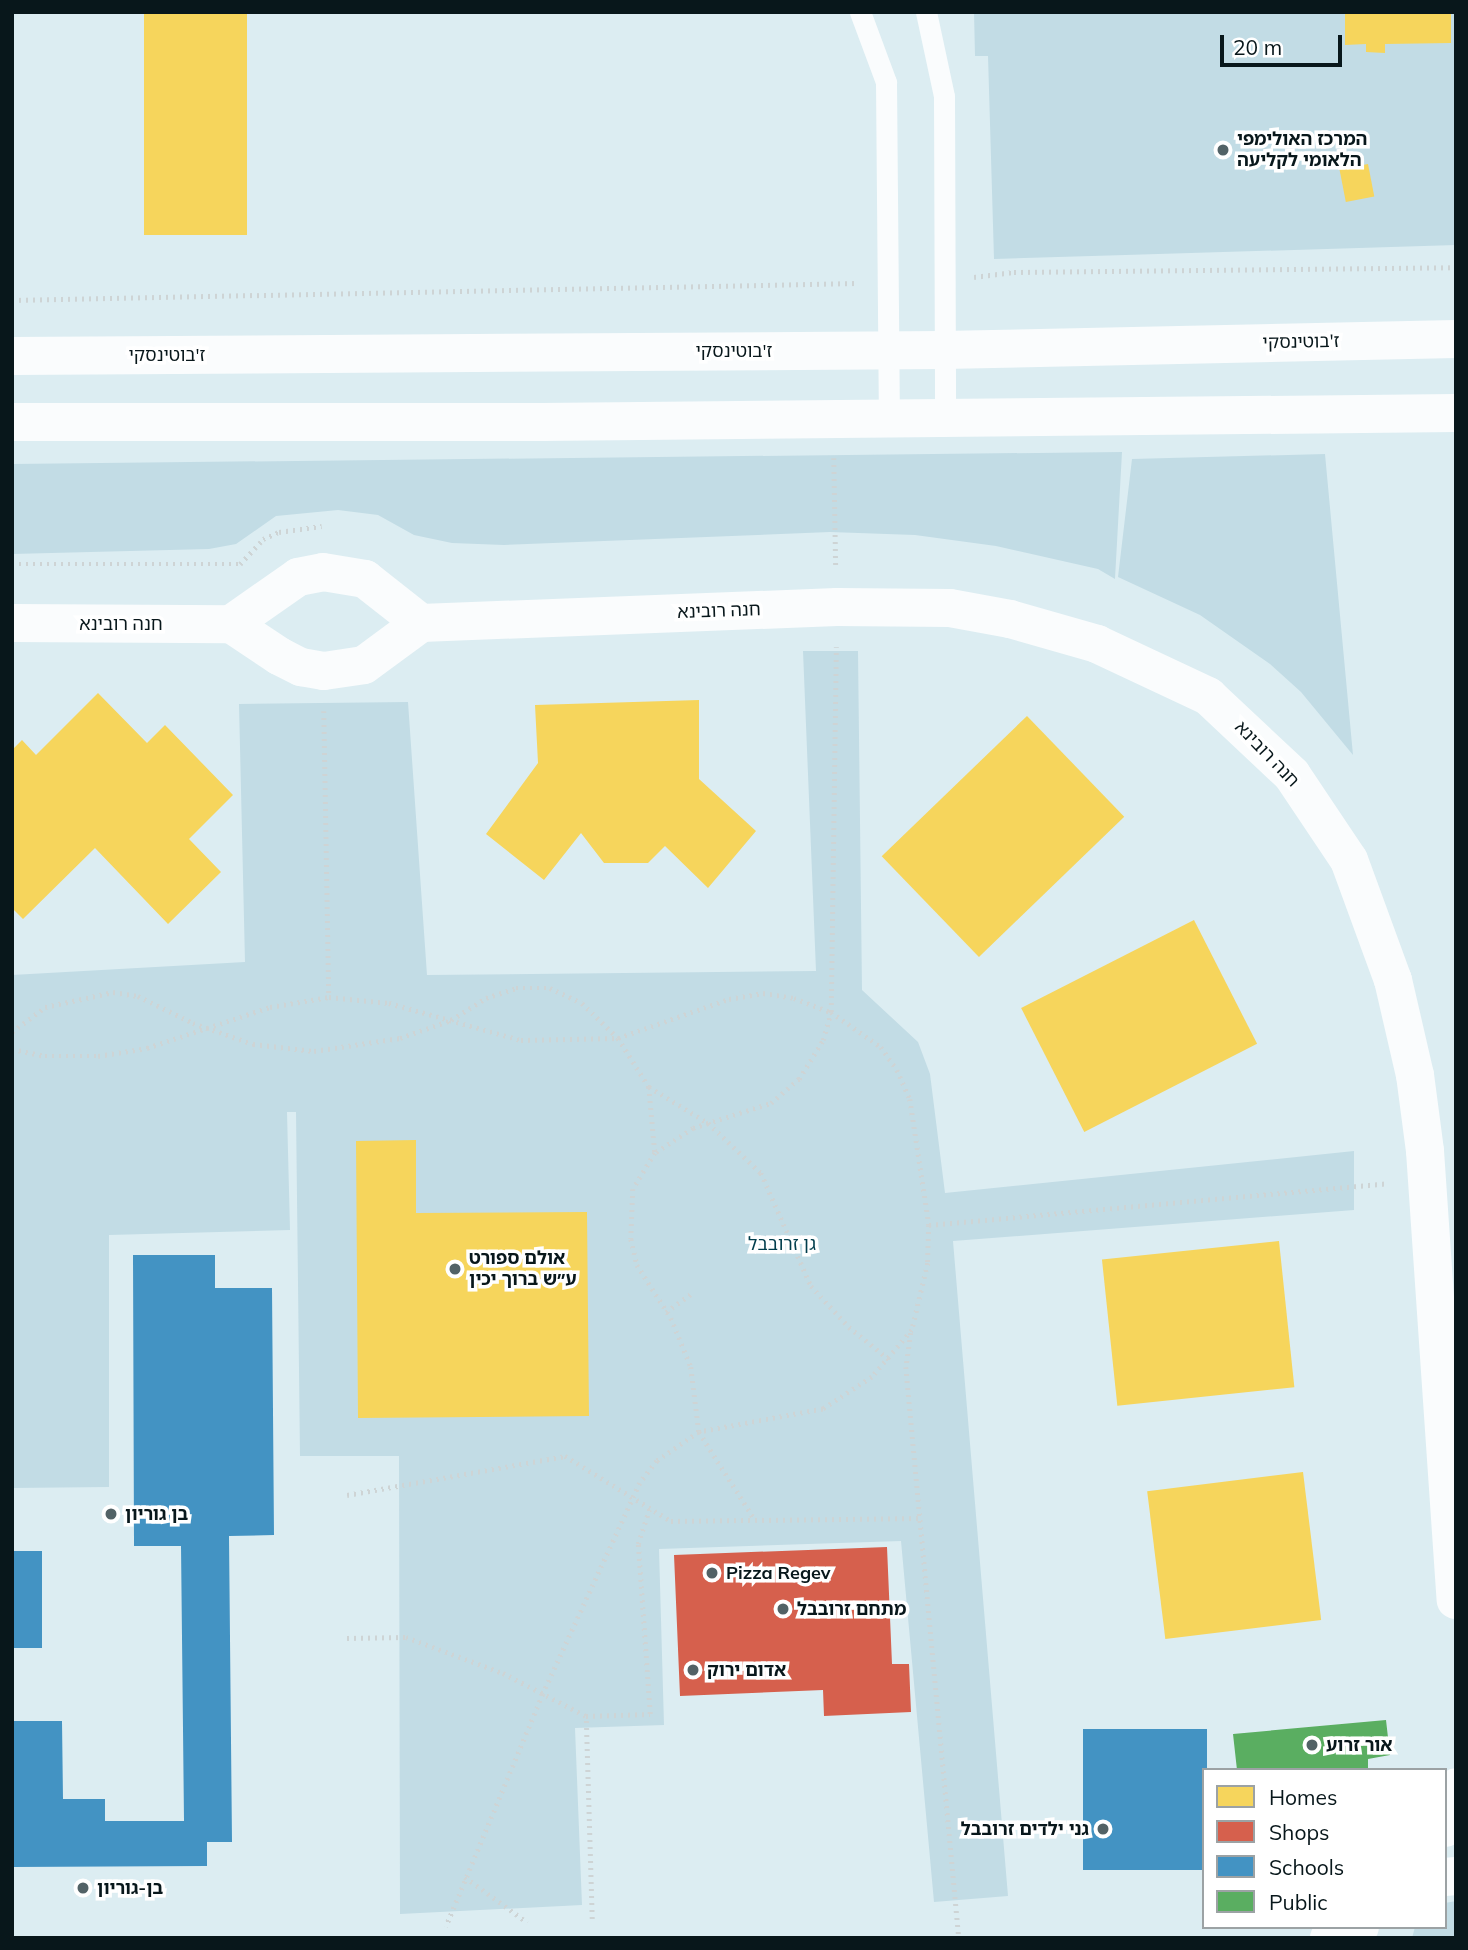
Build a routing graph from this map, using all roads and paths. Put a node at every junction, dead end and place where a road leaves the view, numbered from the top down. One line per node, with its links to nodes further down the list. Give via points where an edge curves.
1 (860, 12): 5 (lane, via 886,82)
2 (926, 12): 4 (lane, via 944,96)
3 (1456, 267): 4 (path, via 1014,272)
4 (944, 281): 9 (lane)
5 (889, 283): 6 (path); 8 (lane)
6 (12, 300)
7 (1456, 339): 9 (main road, ז'בוטינסקי)
8 (890, 350): 9 (main road, ז'בוטינסקי); 10 (main road, ז'בוטינסקי); 13 (lane)
9 (943, 350): 12 (lane)
10 (12, 356)
11 (1456, 413): 12 (main road)
12 (945, 417): 13 (main road)
13 (889, 418): 14 (main road)
14 (833, 419): 15 (main road); 18 (path)
15 (12, 422)
16 (323, 526): 17 (path, via 271,536 240,564)
17 (12, 564)
18 (837, 607): 20 (main road, חנה רובינא); 24 (path); 33 (main road, חנה רובינא, via 950,608 1097,644 1208,696 1292,775 1349,860 1393,980 1415,1076)
19 (12, 623): 21 (main road, חנה רובינא)
20 (421, 623): 21 (main road, via 364,665 324,671 279,656); 21 (main road, via 365,579 323,572 298,578)
21 (231, 624)
22 (324, 696): 23 (path)
23 (329, 997): 25 (path, via 389,1003); 26 (path, via 270,1007)
24 (831, 1012): 28 (path, via 794,998 763,993 729,999); 31 (path, via 811,1063 786,1092 756,1112); 34 (path, via 881,1047 897,1070 910,1099)
25 (451, 1020): 26 (path, via 372,1044 314,1051 253,1044); 28 (path, via 521,1040); 28 (path, via 500,992 550,988 582,1003)
26 (208, 1029): 27 (path, via 138,996 113,992 45,1007); 29 (path, via 147,1048 98,1056 45,1056)
27 (12, 1032)
28 (618, 1038): 30 (path)
29 (12, 1049)
30 (649, 1087): 31 (path); 32 (path)
31 (708, 1123): 32 (path); 38 (path, via 761,1173 811,1286 849,1327)
32 (655, 1153): 36 (path, via 633,1189 630,1230 637,1265)
33 (1428, 1180): 34 (path); 45 (main road, חנה רובינא)
34 (929, 1225): 37 (path, via 928,1263)
35 (692, 1293): 36 (path)
36 (666, 1312): 39 (path, via 691,1367)
37 (912, 1330): 38 (path); 43 (path, via 905,1367)
38 (890, 1360): 39 (path, via 823,1409)
39 (699, 1432): 41 (path, via 657,1461); 44 (path)
40 (347, 1495): 41 (path, via 565,1456)
41 (629, 1500): 42 (path); 47 (path)
42 (649, 1510): 44 (path, via 671,1521); 48 (path, via 638,1544 650,1714)
43 (923, 1518): 44 (path); 56 (path)
44 (755, 1520)
45 (1456, 1600)
46 (347, 1638): 47 (path, via 406,1637 503,1673)
47 (542, 1694): 48 (path); 51 (path)
48 (586, 1716): 52 (path)
49 (1456, 1787): 50 (main road)
50 (1447, 1821)
51 (466, 1877): 53 (path); 54 (path)
52 (592, 1919)
53 (527, 1922)
54 (446, 1927)
55 (1354, 1929): 57 (main road)
56 (959, 1938)
57 (1329, 1938)

